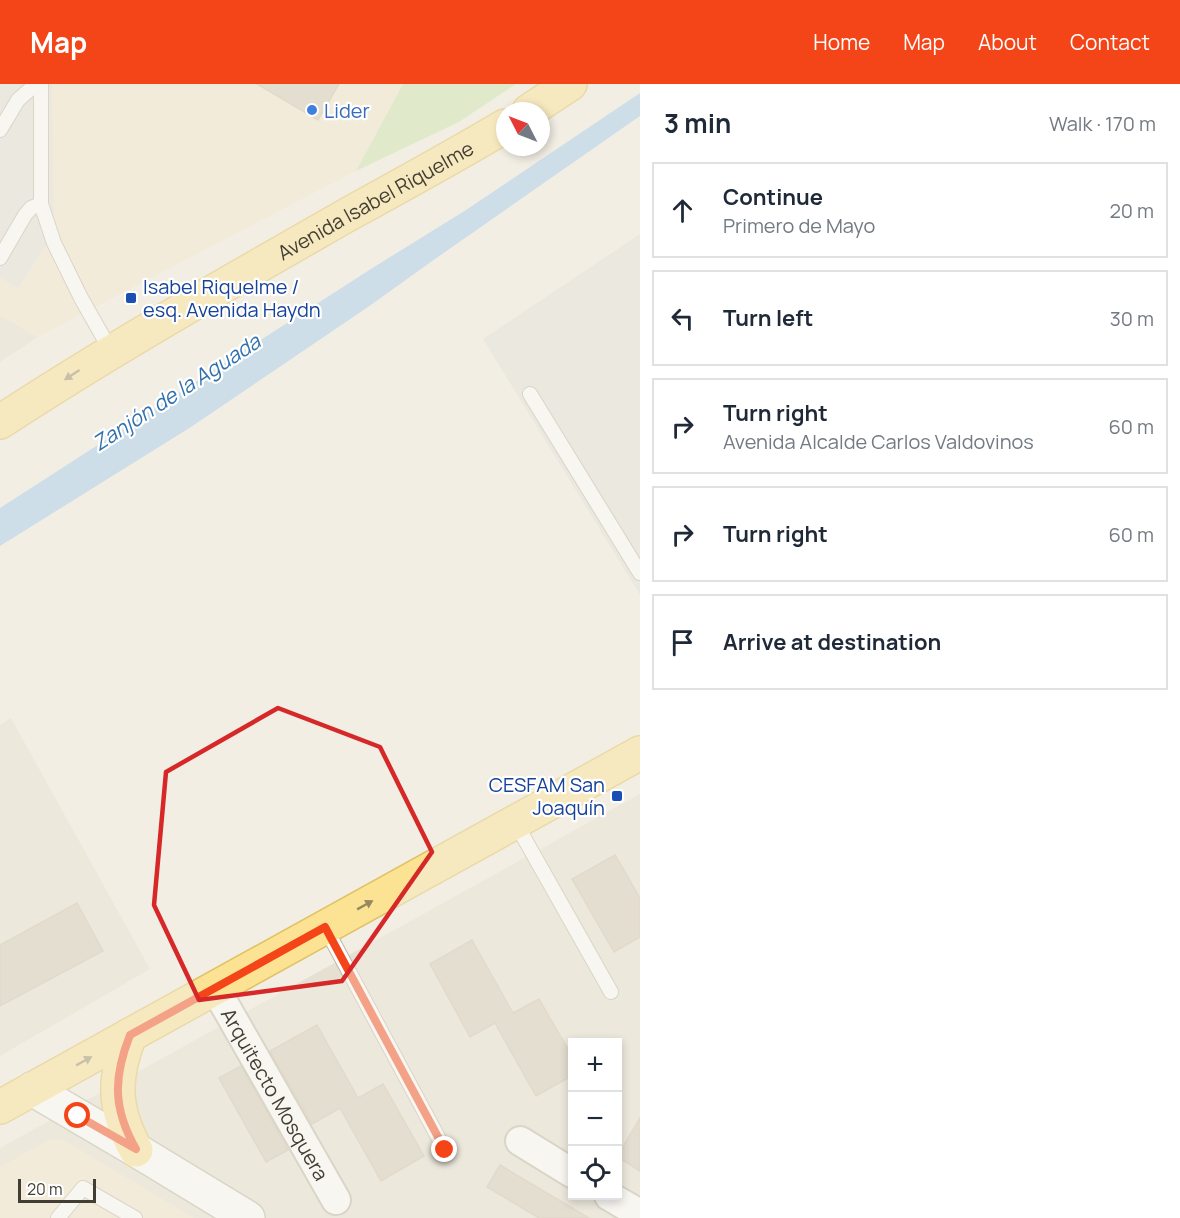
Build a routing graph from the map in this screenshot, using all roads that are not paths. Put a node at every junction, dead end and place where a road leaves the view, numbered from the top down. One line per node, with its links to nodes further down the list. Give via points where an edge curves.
1 (36, 84): 5 (lane, via 18,100)
2 (41, 84): 7 (lane)
3 (570, 84): 4 (main road)
4 (543, 102)
5 (0, 130)
6 (496, 131): 9 (main road, Avenida Isabel Riquelme)
7 (41, 204): 8 (lane, via 31,208); 9 (lane, via 54,243)
8 (0, 258)
9 (111, 351): 11 (main road, Avenida Isabel Riquelme, one-way to 11)
10 (530, 394): 12 (lane)
11 (0, 422)
12 (640, 573)
13 (640, 753): 14 (main road)
14 (515, 822): 15 (main road, one-way to 14); 17 (lane)
15 (325, 927): 16 (main road); 23 (lane)
16 (215, 988): 18 (main road); 25 (street, Arquitecto Mosquera)
17 (611, 992)
18 (130, 1035): 19 (main road, one-way to 18); 22 (main road, via 118,1069 117,1088 123,1122)
19 (32, 1089): 20 (main road); 22 (street)
20 (0, 1107)
21 (520, 1141): 24 (street)
22 (136, 1149): 30 (street)
23 (445, 1150)
24 (568, 1170)
25 (336, 1200)
26 (616, 1200): 27 (street)
27 (640, 1214)
28 (58, 1218): 29 (lane, via 83,1188)
29 (135, 1218)
30 (248, 1218)

